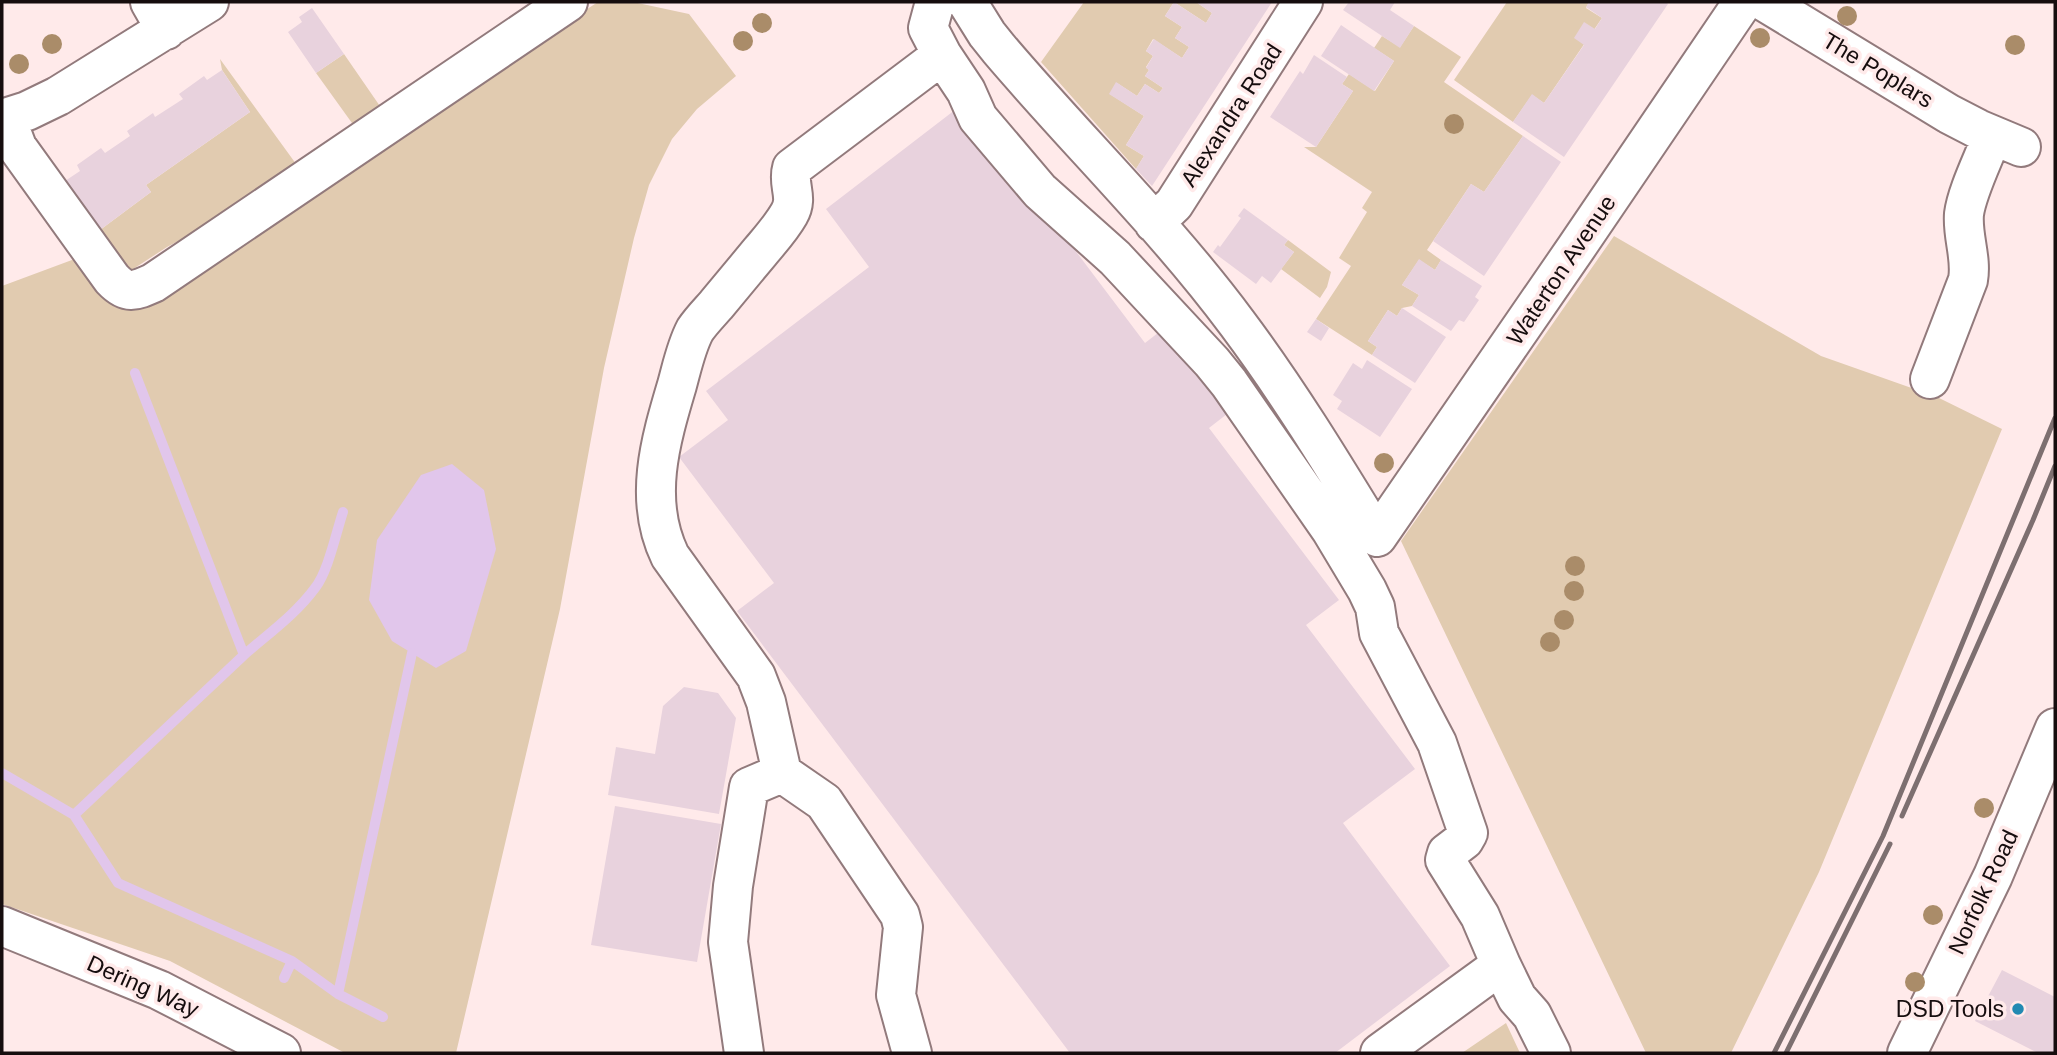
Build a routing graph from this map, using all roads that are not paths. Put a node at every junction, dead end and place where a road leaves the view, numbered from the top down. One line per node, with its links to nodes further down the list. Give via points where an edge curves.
1 (209, 2): 7 (street)
2 (568, 2): 10 (street, via 138,290 124,289 112,279 17,147)
3 (936, 2): 9 (street, via 928,28)
4 (1303, 2): 11 (street, Alexandra Road, via 1174,204)
5 (1742, 2): 11 (street, Waterton Avenue, via 1377,537 1237,323)
6 (1765, 2): 12 (street, The Poplars, via 1949,114 2007,141 1965,208 1968,280)
7 (158, 16): 10 (street, via 58,96)
8 (987, 18): 11 (street, via 1020,74)
9 (942, 55): 14 (street, via 792,168 794,199 789,215 696,329 660,443 656,508 665,546 756,676); 17 (street, via 978,117 1040,191 1115,258 1212,362 1347,556 1372,600 1379,633 1437,743 1468,833 1445,860 1480,916)
10 (4, 118)
11 (1154, 223)
12 (1930, 379)
13 (2055, 729): 15 (street, Norfolk Road)
14 (782, 773): 19 (street, via 749,787 733,886 728,942); 20 (street, via 824,802 900,915 903,927 896,995)
15 (2047, 774): 23 (street, Norfolk Road)
16 (2, 926): 18 (street, Dering Way, via 159,989)
17 (1500, 965): 21 (street); 22 (street)
18 (281, 1053)
19 (744, 1053)
20 (912, 1053)
21 (1380, 1053)
22 (1551, 1053)
23 (1907, 1053)

